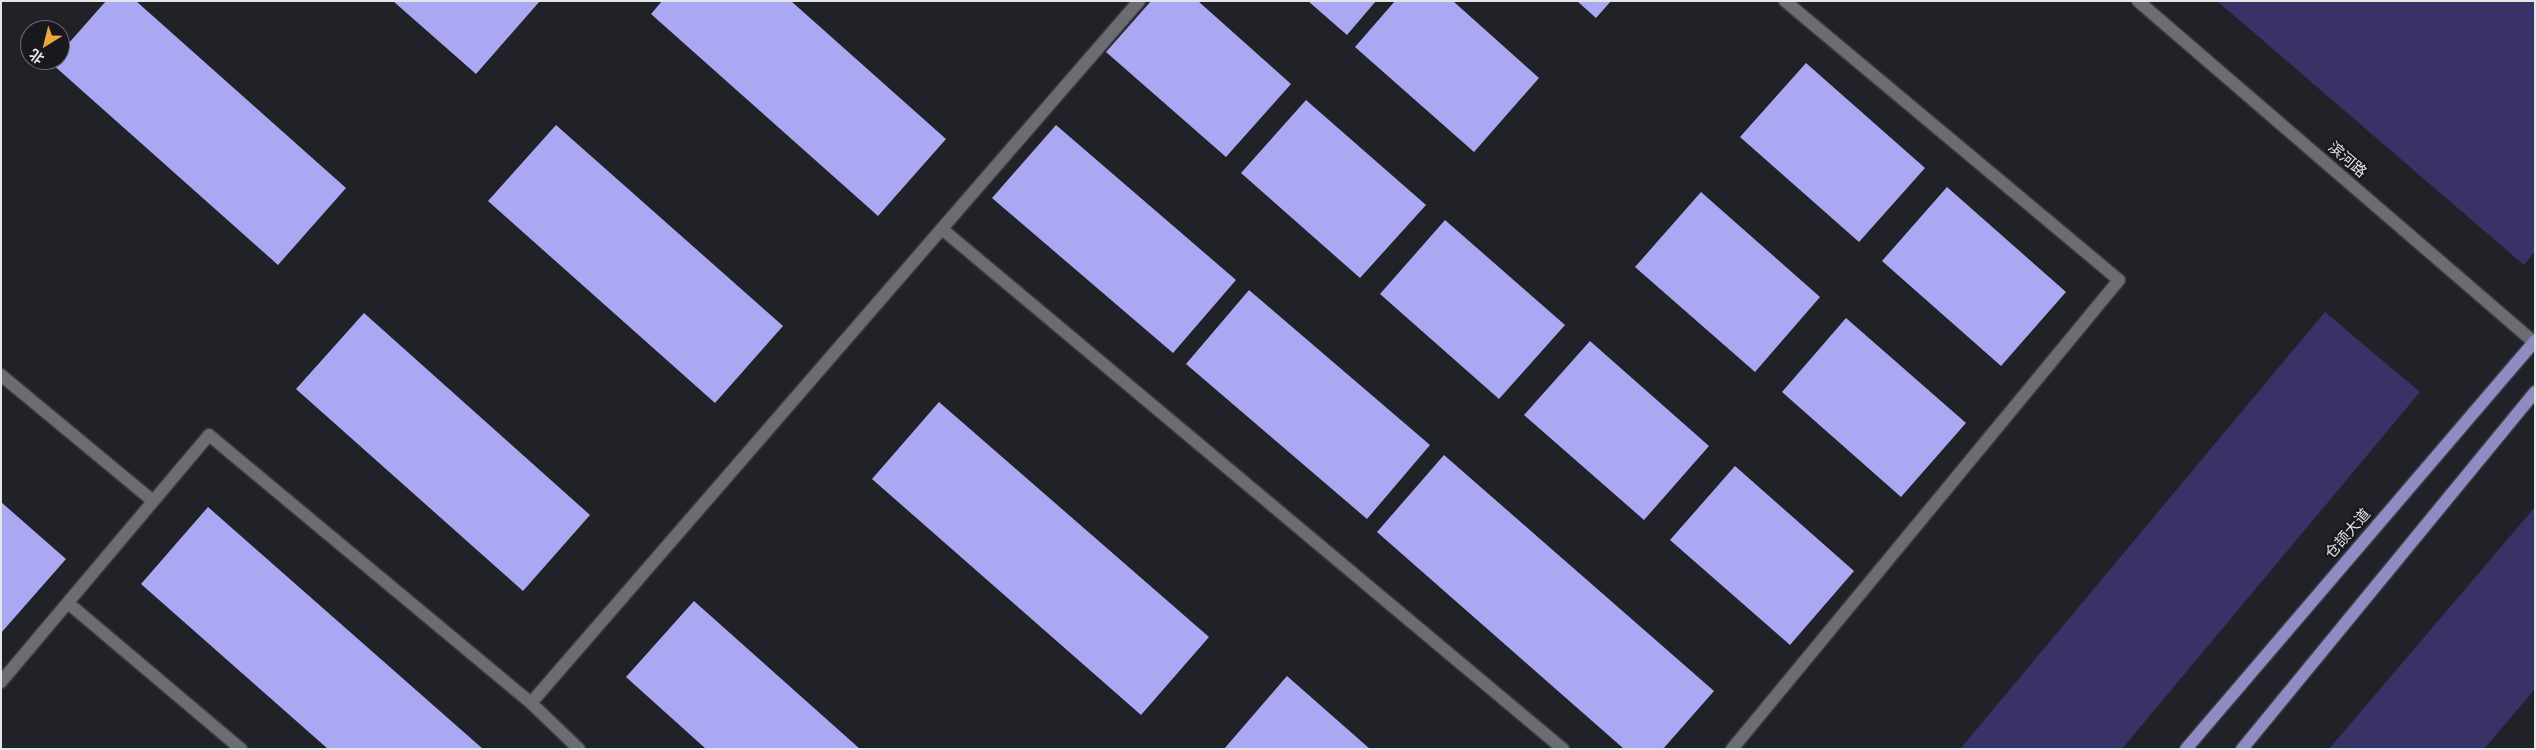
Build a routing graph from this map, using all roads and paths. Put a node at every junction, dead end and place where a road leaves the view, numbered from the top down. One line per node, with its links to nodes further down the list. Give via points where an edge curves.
1 (1139, 1): 4 (street)
2 (1785, 1): 15 (street, via 2119,280)
3 (2138, 1): 5 (street, 滨河路)
4 (942, 228): 11 (street); 14 (street)
5 (2534, 342): 16 (main road, 仓颉大道)
6 (1, 375): 8 (street)
7 (2535, 392): 17 (main road)
8 (153, 501): 9 (street); 11 (street, via 210,435)
9 (68, 603): 10 (street); 12 (street)
10 (1, 682)
11 (531, 703): 13 (street)
12 (241, 749)
13 (579, 749)
14 (1563, 749)
15 (1732, 749)
16 (2186, 749)
17 (2242, 749)

